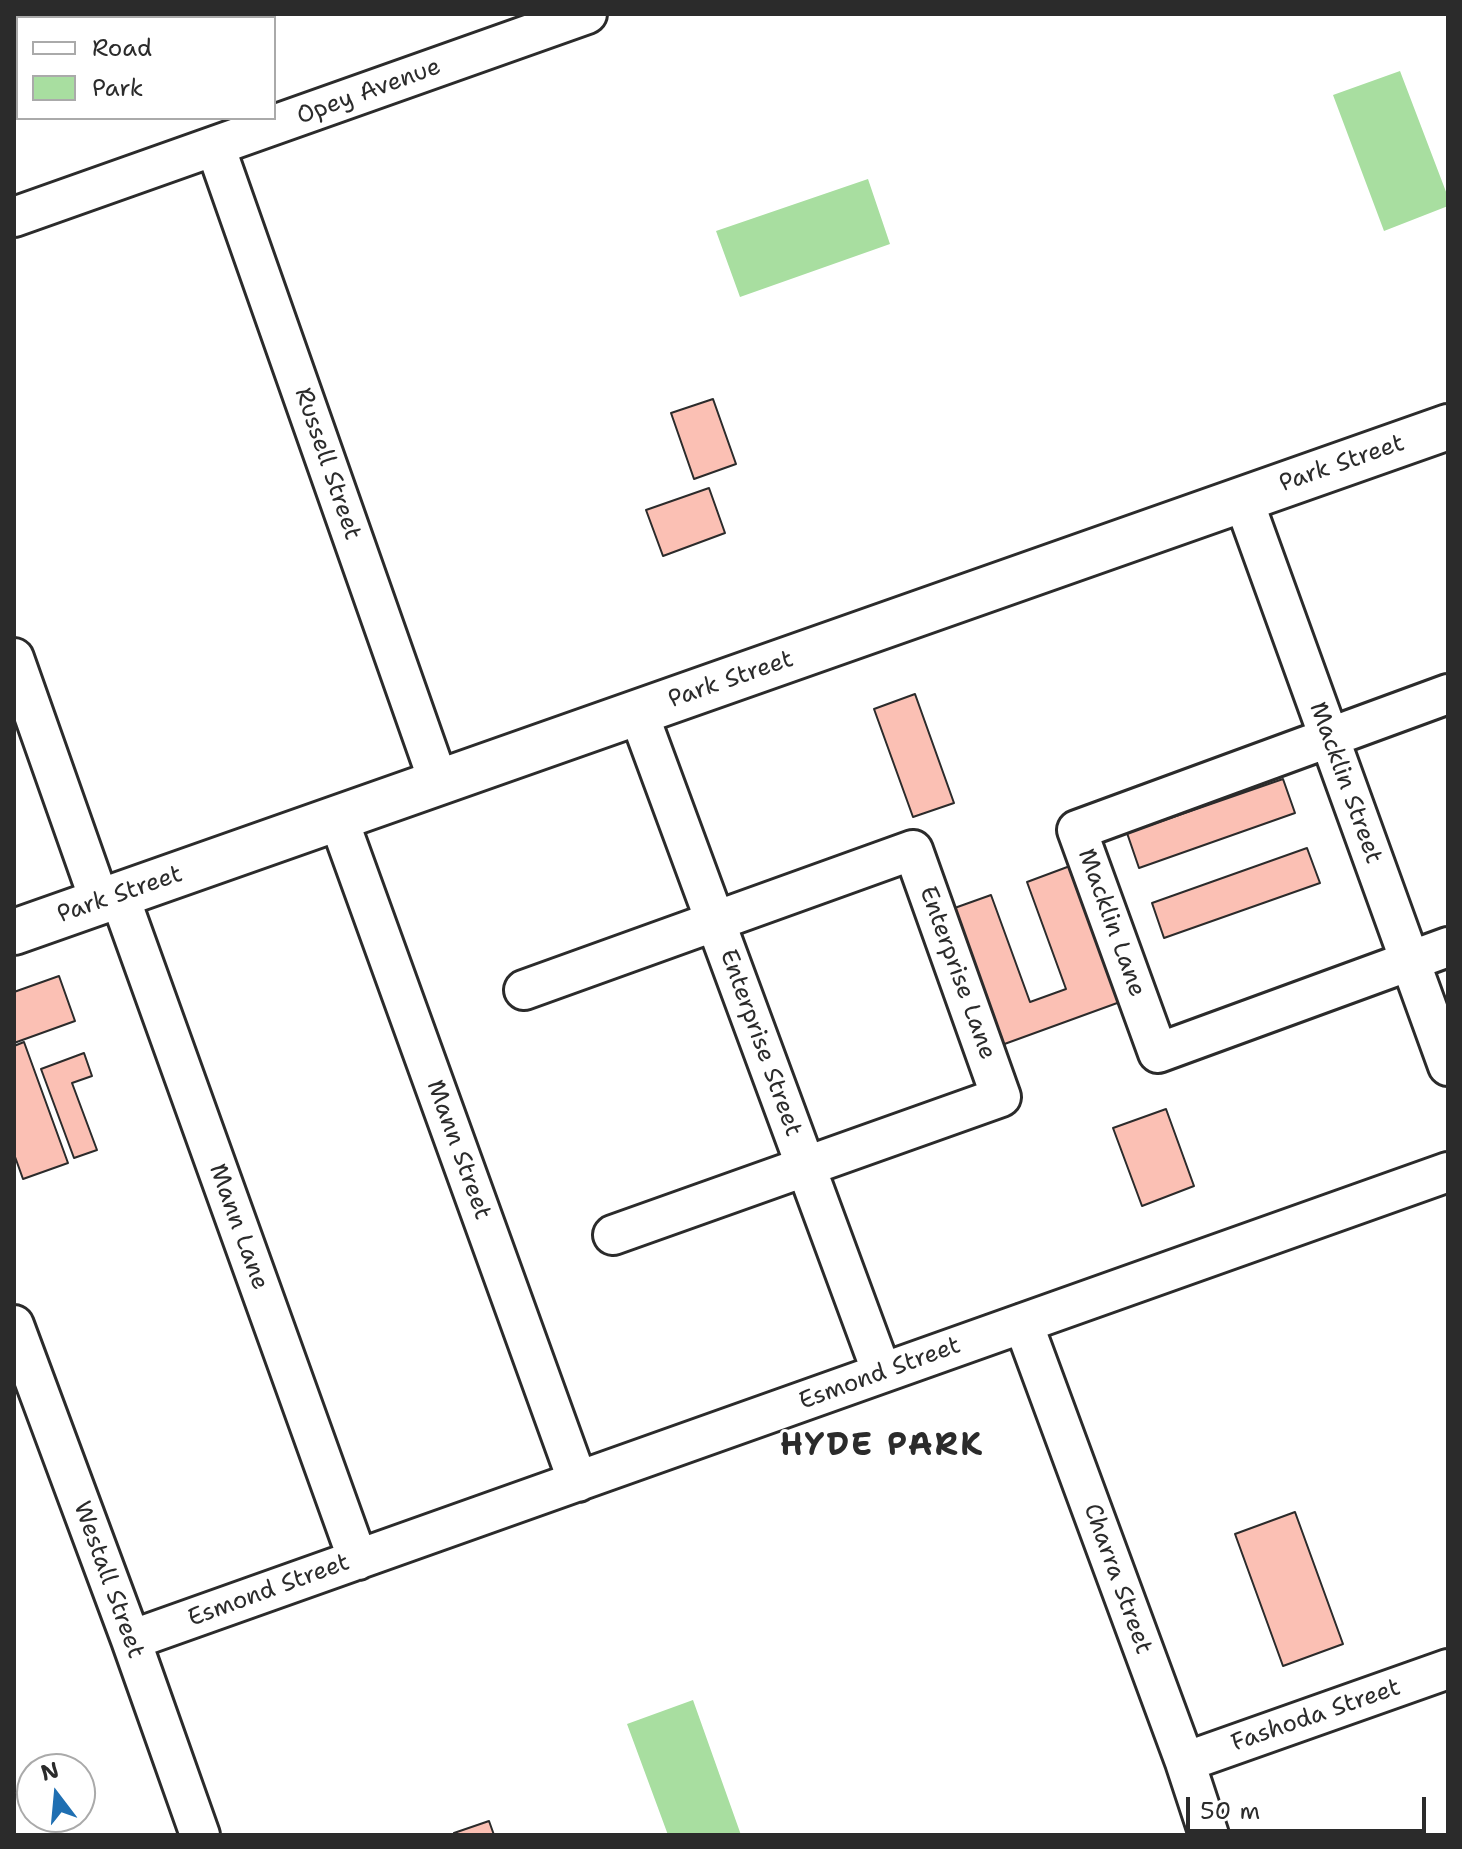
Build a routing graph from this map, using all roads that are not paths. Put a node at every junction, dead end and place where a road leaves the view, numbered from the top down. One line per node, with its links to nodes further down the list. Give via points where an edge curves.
1 (587, 14): 2 (street, Opey Avenue)
2 (215, 146): 3 (street, Opey Avenue); 10 (street, Russell Street)
3 (14, 217)
4 (1448, 427): 5 (street, Park Street)
5 (1243, 499): 8 (street, Park Street); 9 (street, Macklin Street)
6 (14, 658): 12 (street, Mann Lane)
7 (1448, 694): 9 (street, Macklin Lane)
8 (638, 712): 10 (street, Park Street); 13 (street, Enterprise Street)
9 (1328, 738): 16 (street, Macklin Street); 16 (street, Macklin Lane, via 1077,830 1158,1053)
10 (439, 783): 11 (street, Park Street)
11 (338, 818): 12 (street, Park Street); 25 (street, Mann Street)
12 (109, 898): 14 (street, Park Street); 26 (street, Mann Lane)
13 (715, 921): 17 (street, Enterprise Lane); 19 (street, Enterprise Street); 19 (street, Enterprise Lane, via 913,850 1001,1097)
14 (14, 932)
15 (1448, 947): 16 (street, Macklin Lane)
16 (1410, 960): 18 (street, Macklin Street)
17 (524, 990)
18 (1448, 1066)
19 (806, 1166): 21 (street, Enterprise Lane); 24 (street, Enterprise Street)
20 (1448, 1172): 22 (street, Esmond Street)
21 (613, 1235)
22 (1023, 1323): 24 (street, Esmond Street); 29 (street, Charra Street)
23 (14, 1325): 27 (street, Westall Street)
24 (882, 1373): 25 (street, Esmond Street)
25 (578, 1482): 26 (street, Esmond Street)
26 (358, 1560): 27 (street, Esmond Street)
27 (131, 1640): 30 (street, Westall Street)
28 (1448, 1669): 29 (street, Fashoda Street)
29 (1185, 1762): 31 (street, Charra Street)
30 (200, 1835)
31 (1209, 1835)

